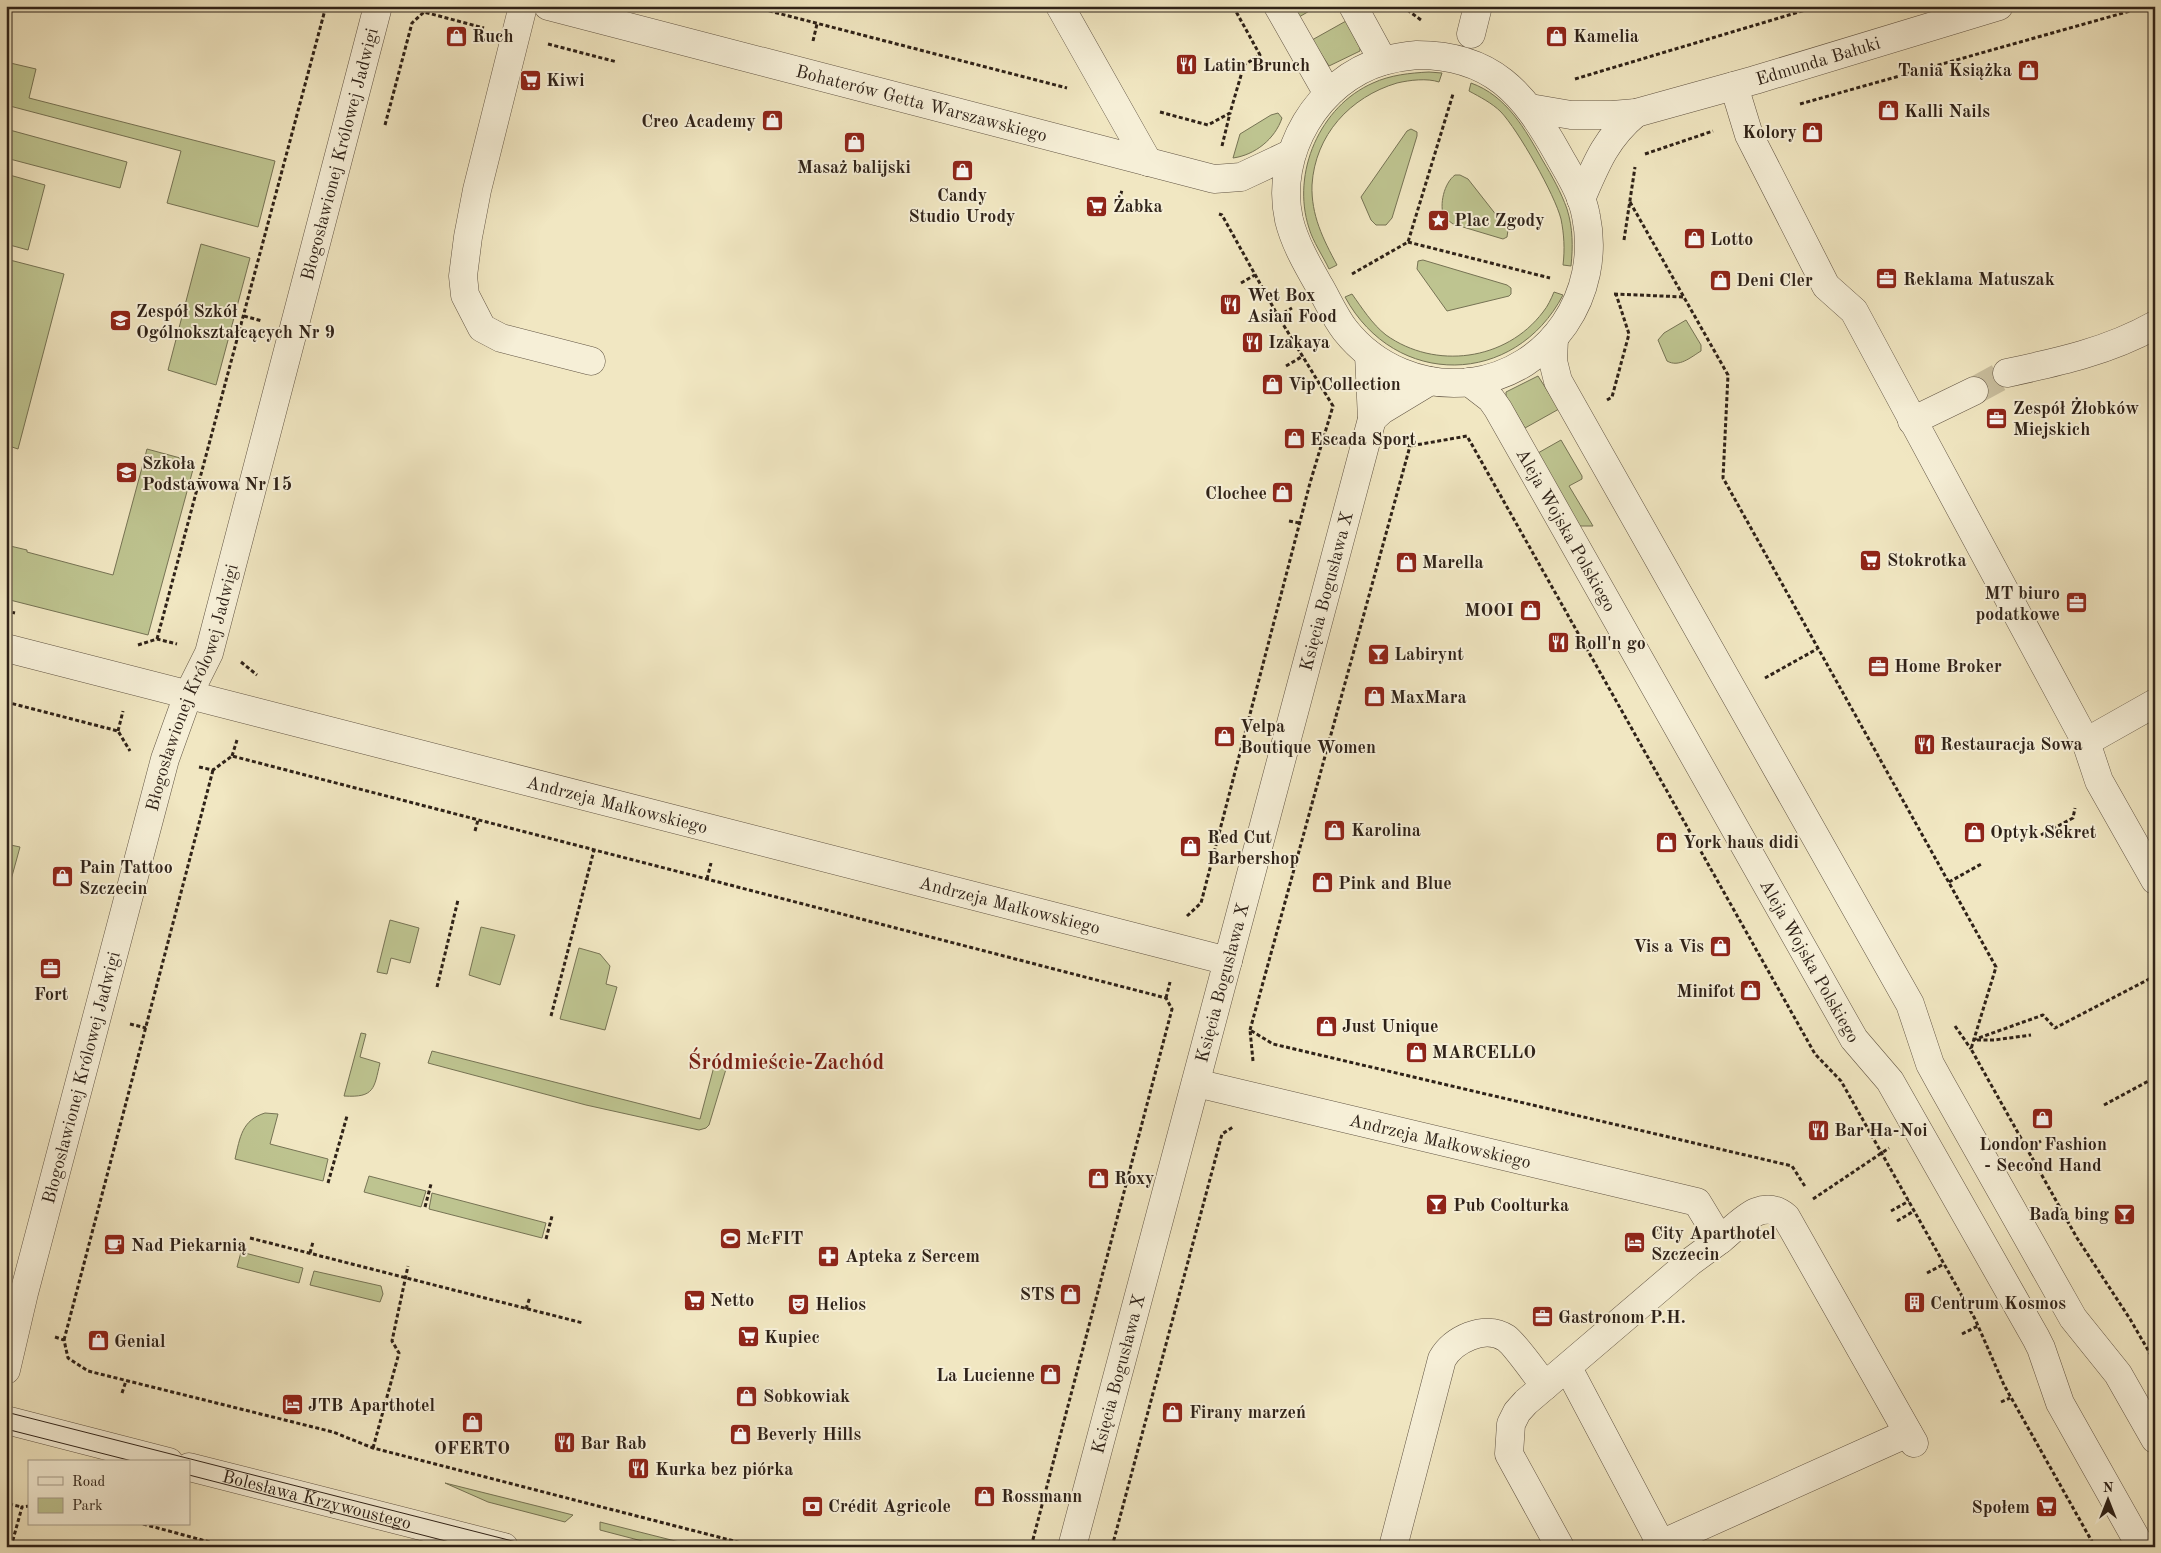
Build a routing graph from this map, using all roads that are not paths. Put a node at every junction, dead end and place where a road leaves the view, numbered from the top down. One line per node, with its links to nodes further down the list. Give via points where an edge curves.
1 (378, 6): 29 (street, Błogosławionej Królowej Jadwigi, via 209,653)
2 (524, 6): 21 (street, via 477,190 463,276 464,295 482,328 501,338)
3 (548, 6): 16 (street, Bohaterów Getta Warszawskiego)
4 (1060, 6): 16 (street)
5 (1278, 6): 12 (street)
6 (1353, 6): 10 (street)
7 (1478, 6): 9 (street)
8 (1999, 6): 11 (street, Edmunda Bałuki)
9 (1471, 34)
10 (1384, 61): 12 (street, via 1354,74); 13 (street, via 1429,55 1463,61 1496,77)
11 (1734, 86): 14 (street, Edmunda Bałuki); 27 (street, via 1749,135 1826,286 1854,311)
12 (1328, 94): 15 (street, via 1306,122)
13 (1530, 108): 14 (street, Edmunda Bałuki, via 1571,115); 17 (street)
14 (1636, 113): 17 (street, Edmunda Bałuki, via 1619,127 1606,145)
15 (1292, 153): 16 (street, Bohaterów Getta Warszawskiego, via 1255,172 1228,179 1214,179); 20 (street, via 1287,186 1289,220 1295,240 1343,326)
16 (1148, 162)
17 (1581, 199): 19 (street, via 1590,241 1588,267 1574,311)
18 (2155, 326): 22 (street, via 2133,338 2077,358)
19 (1554, 338): 24 (street, via 1517,368); 40 (street, via 1553,361 1558,382 1910,1004 1930,1064 2073,1318 2118,1374)
20 (1369, 354): 23 (street, via 1398,371); 26 (street, Księcia Bogusława X)
21 (591, 361)
22 (2007, 373)
23 (1430, 382): 24 (street); 26 (street)
24 (1469, 382): 48 (street, Aleja Wojska Polskiego, via 1491,399 1498,409 1854,1039 1890,1081 2041,1348 2060,1403)
25 (1974, 391): 27 (street)
26 (1372, 419): 33 (street, Księcia Bogusława X)
27 (1912, 421): 31 (street)
28 (6, 648): 29 (street, Andrzeja Małkowskiego)
29 (188, 695): 33 (street, Andrzeja Małkowskiego); 37 (street, Błogosławionej Królowej Jadwigi, via 165,759)
30 (2155, 703): 31 (street)
31 (2086, 742): 32 (street, via 2099,781)
32 (2155, 880)
33 (1228, 961): 34 (street, Księcia Bogusława X)
34 (1196, 1083): 35 (street, Andrzeja Małkowskiego, via 1697,1202); 45 (street, Księcia Bogusława X)
35 (1720, 1240): 36 (street); 43 (street, via 1756,1210 1778,1211 1786,1218 1911,1438)
36 (1568, 1368): 38 (street); 43 (street)
37 (6, 1370)
38 (1546, 1386): 46 (street, via 1506,1338 1496,1334 1471,1336 1446,1352); 47 (street, via 1517,1412 1512,1424 1509,1454)
39 (6, 1420): 41 (street)
40 (2155, 1439)
41 (161, 1460)
42 (190, 1467): 44 (street, Bolesława Krzywoustego)
43 (1658, 1546)
44 (504, 1547)
45 (1072, 1547)
46 (1393, 1547)
47 (1560, 1547)
48 (2141, 1547)

